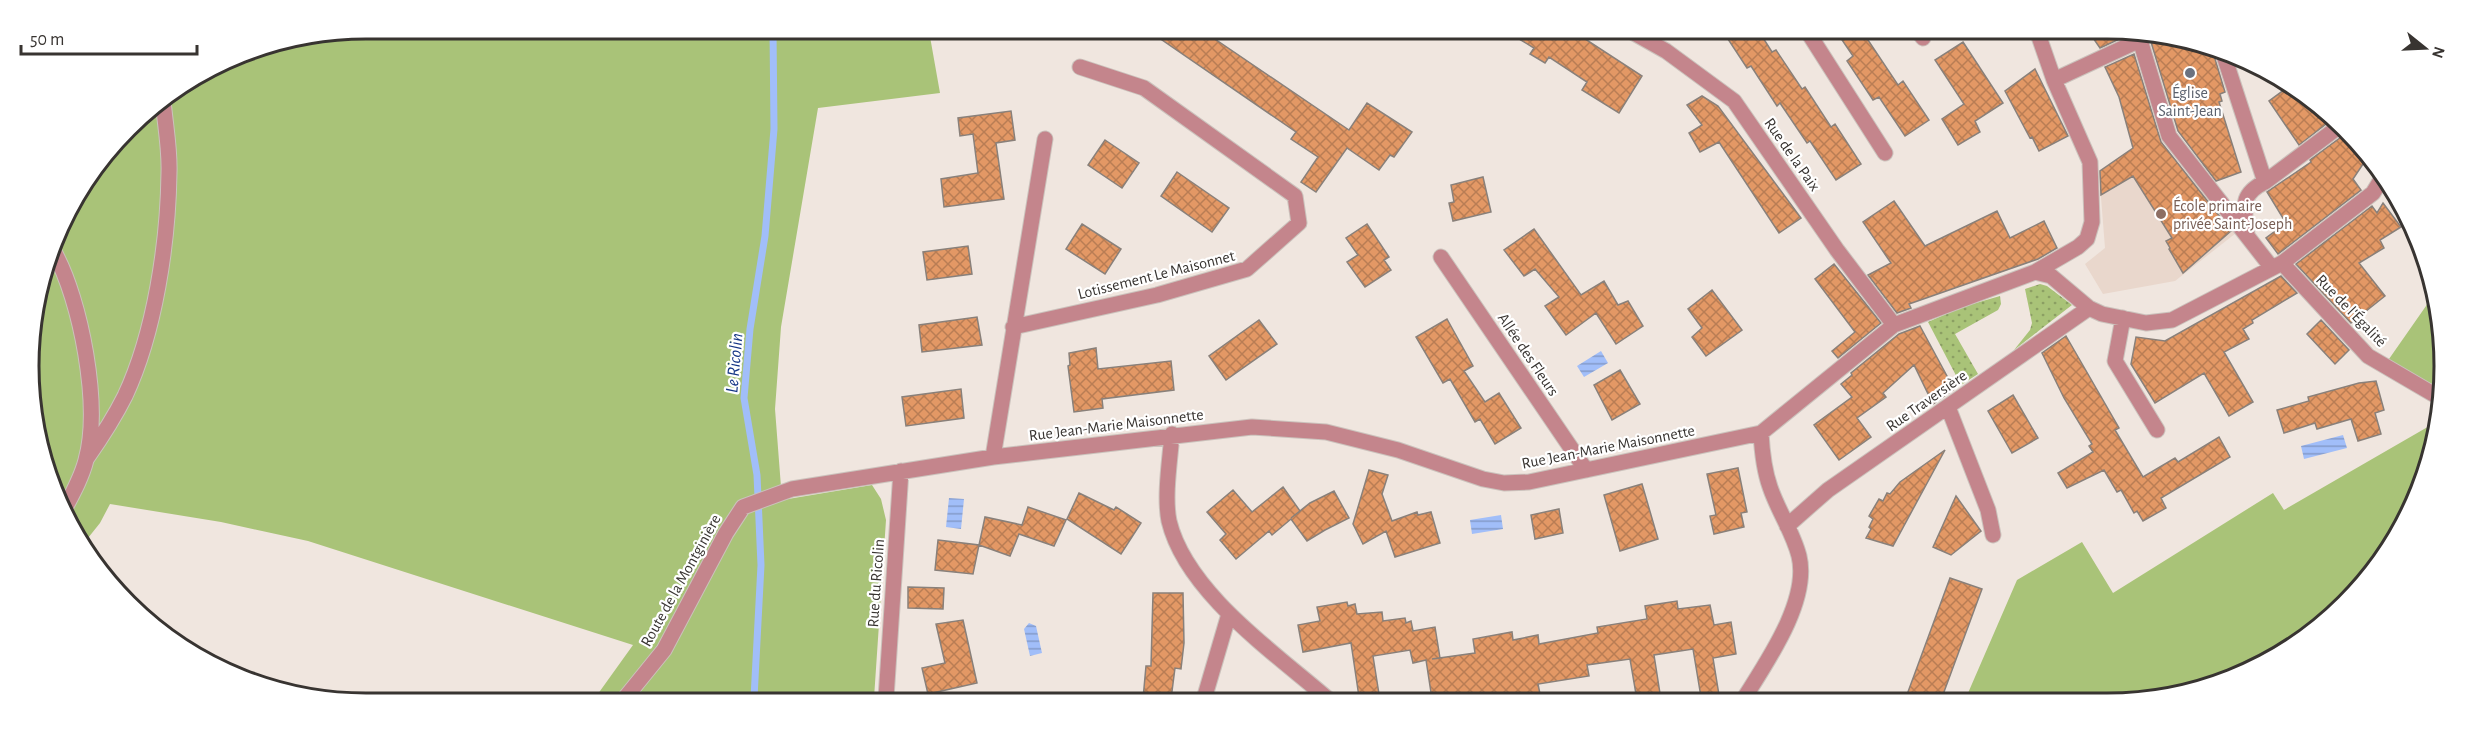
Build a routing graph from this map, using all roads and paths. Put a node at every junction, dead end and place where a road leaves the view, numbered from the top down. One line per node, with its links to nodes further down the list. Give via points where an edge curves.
1 (1645, 39): 7 (street, Rue de la Paix)
2 (1664, 39): 7 (street)
3 (1812, 39): 14 (street)
4 (2040, 39): 10 (street, Rue Jean-Marie Maisonnette)
5 (2135, 41): 10 (street)
6 (2143, 41): 17 (street, Rue de l'Égalité, via 2169,136)
7 (1666, 51): 24 (street, Rue de la Paix, via 1734,101)
8 (2226, 62): 15 (street)
9 (1080, 67): 25 (street, Lotissement Le Maisonnet, via 1144,88 1248,162 1295,196 1299,224 1247,269 1157,295)
10 (2054, 80): 21 (street, Rue Jean-Marie Maisonnette, via 2090,162 2092,222 2087,239)
11 (164, 109): 32 (street, via 170,171 162,270 144,343 126,394)
12 (2334, 131): 15 (street)
13 (1045, 139): 25 (street)
14 (1885, 153)
15 (2265, 182): 17 (street, via 2252,188 2245,202)
16 (2379, 184): 20 (street, via 2373,194)
17 (2247, 235): 20 (street, Rue de l'Égalité)
18 (1441, 257): 33 (street, Allée des Fleurs)
19 (57, 259): 32 (street, via 85,349 90,418)
20 (2277, 266): 23 (street, via 2172,320 2146,323); 26 (street, Rue de l'Égalité, via 2368,356)
21 (2036, 272): 22 (street, via 2063,284); 24 (street, Rue Jean-Marie Maisonnette)
22 (2089, 308): 23 (street); 27 (street, Rue Traversière)
23 (2123, 318): 28 (street, via 2115,361)
24 (1894, 326): 29 (street, Rue Jean-Marie Maisonnette)
25 (1013, 327): 31 (street)
26 (2433, 394)
27 (1948, 407): 37 (street, Rue Traversière, via 1828,490); 38 (street, via 1988,510)
28 (2157, 430)
29 (1761, 433): 33 (street, Rue Jean-Marie Maisonnette); 37 (street, via 1770,488)
30 (1172, 434): 31 (street, Rue Jean-Marie Maisonnette); 33 (street, Rue Jean-Marie Maisonnette, via 1252,427 1326,432 1504,483); 39 (street, via 1169,519 1177,546 1195,576)
31 (993, 457): 34 (street, Rue Jean-Marie Maisonnette)
32 (87, 458): 35 (street)
33 (1586, 470)
34 (901, 471): 36 (street, Rue Jean-Marie Maisonnette, via 792,489); 41 (street, Rue du Ricolin)
35 (68, 501)
36 (743, 507): 40 (street, Route de la Montginière, via 664,650)
37 (1787, 526): 44 (street, via 1800,557 1796,598 1780,637)
38 (1993, 535)
39 (1229, 614): 42 (street); 43 (street)
40 (629, 693)
41 (886, 693)
42 (1206, 693)
43 (1321, 693)
44 (1747, 693)

